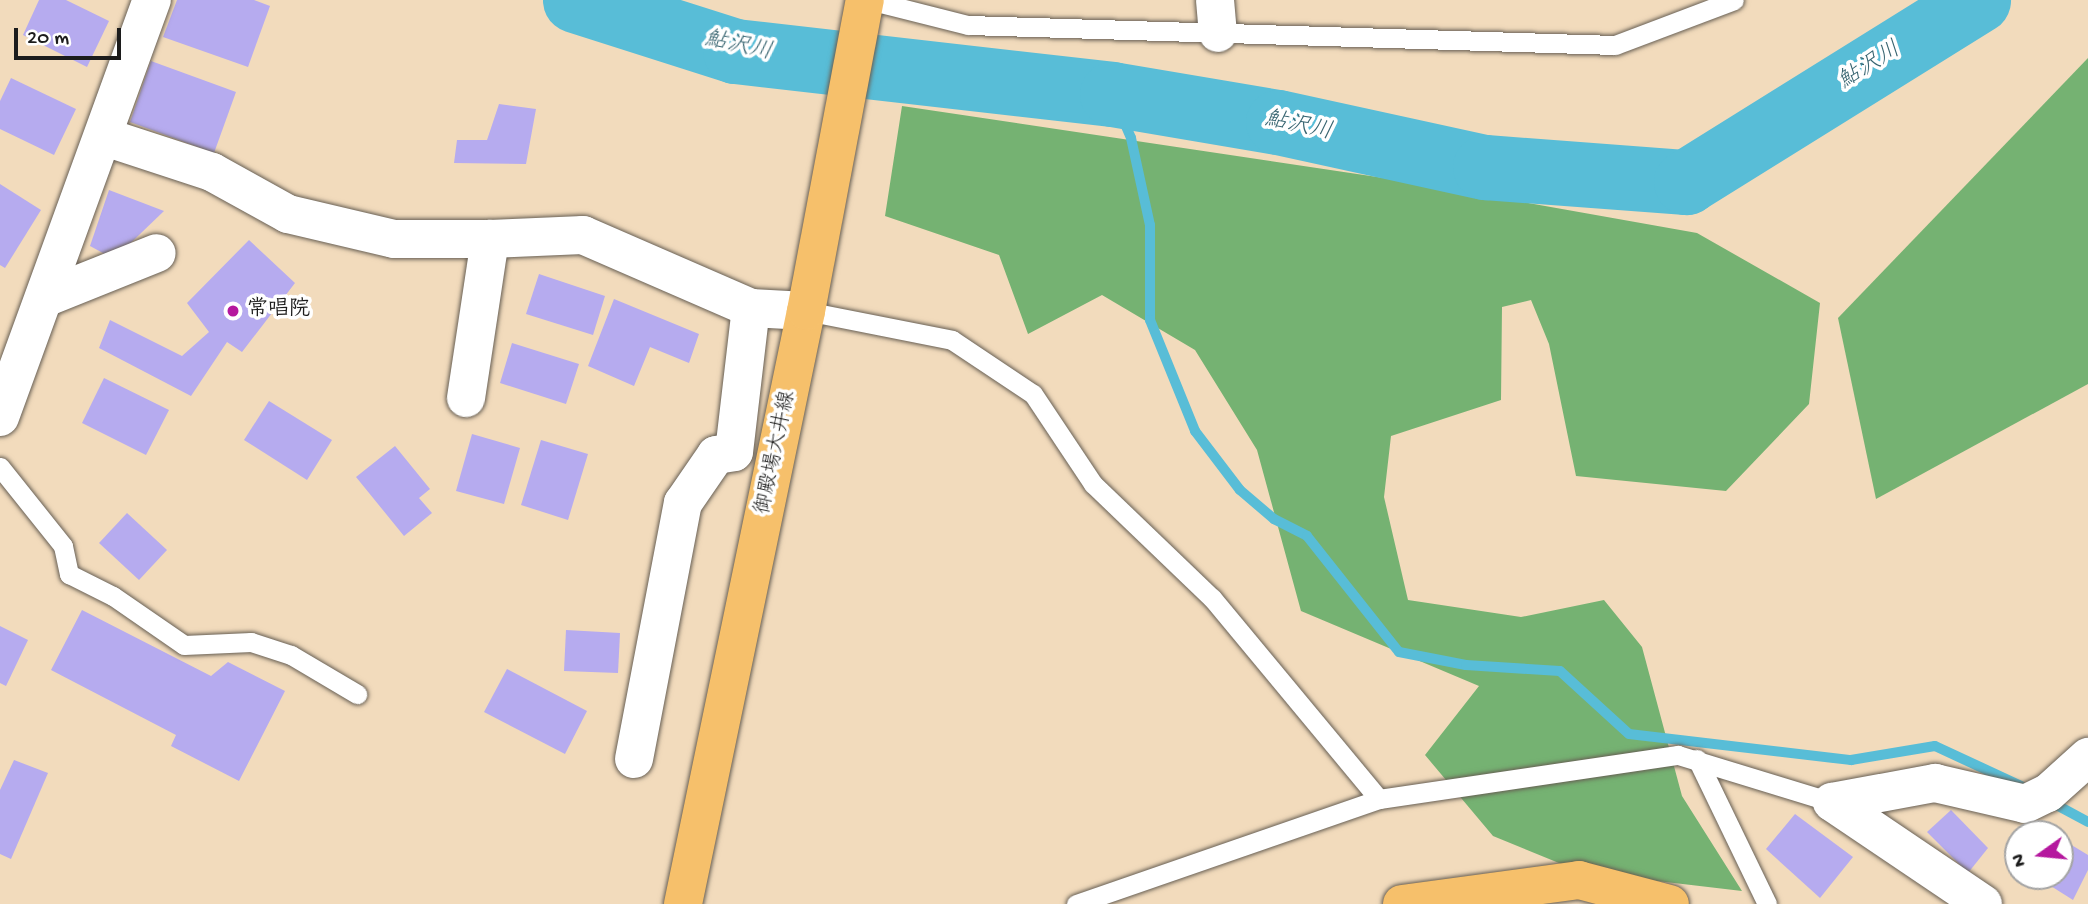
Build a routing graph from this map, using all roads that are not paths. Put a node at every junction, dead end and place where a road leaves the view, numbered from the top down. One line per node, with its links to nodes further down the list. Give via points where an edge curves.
1 (152, 0): 5 (street)
2 (867, 0): 4 (lane, via 968,24); 10 (main road, 御殿場大井線)
3 (1734, 0): 4 (lane, via 1615,45)
4 (1217, 16)
5 (105, 137): 6 (street, via 212,172 288,214 394,239); 8 (street)
6 (489, 240): 9 (street, via 583,235); 11 (street)
7 (157, 253): 8 (street)
8 (47, 297): 12 (street)
9 (751, 308): 10 (street); 16 (street, via 734,452 716,455 683,503)
10 (806, 311): 18 (lane, via 952,340 1033,394 1093,484 1212,598); 20 (main road, 御殿場大井線)
11 (466, 398)
12 (0, 417)
13 (0, 467): 14 (lane, via 63,546 69,574 113,596 184,645 251,642 291,654)
14 (357, 694)
15 (2088, 757): 19 (street, via 2040,794 1935,783)
16 (634, 759)
17 (1698, 759): 18 (lane, via 1678,755); 19 (lane); 24 (lane)
18 (1379, 799): 21 (lane)
19 (1832, 802): 25 (street)
20 (683, 904)
21 (1076, 904)
22 (1402, 904): 23 (main road, via 1579,880)
23 (1670, 904)
24 (1766, 904)
25 (1983, 904)

